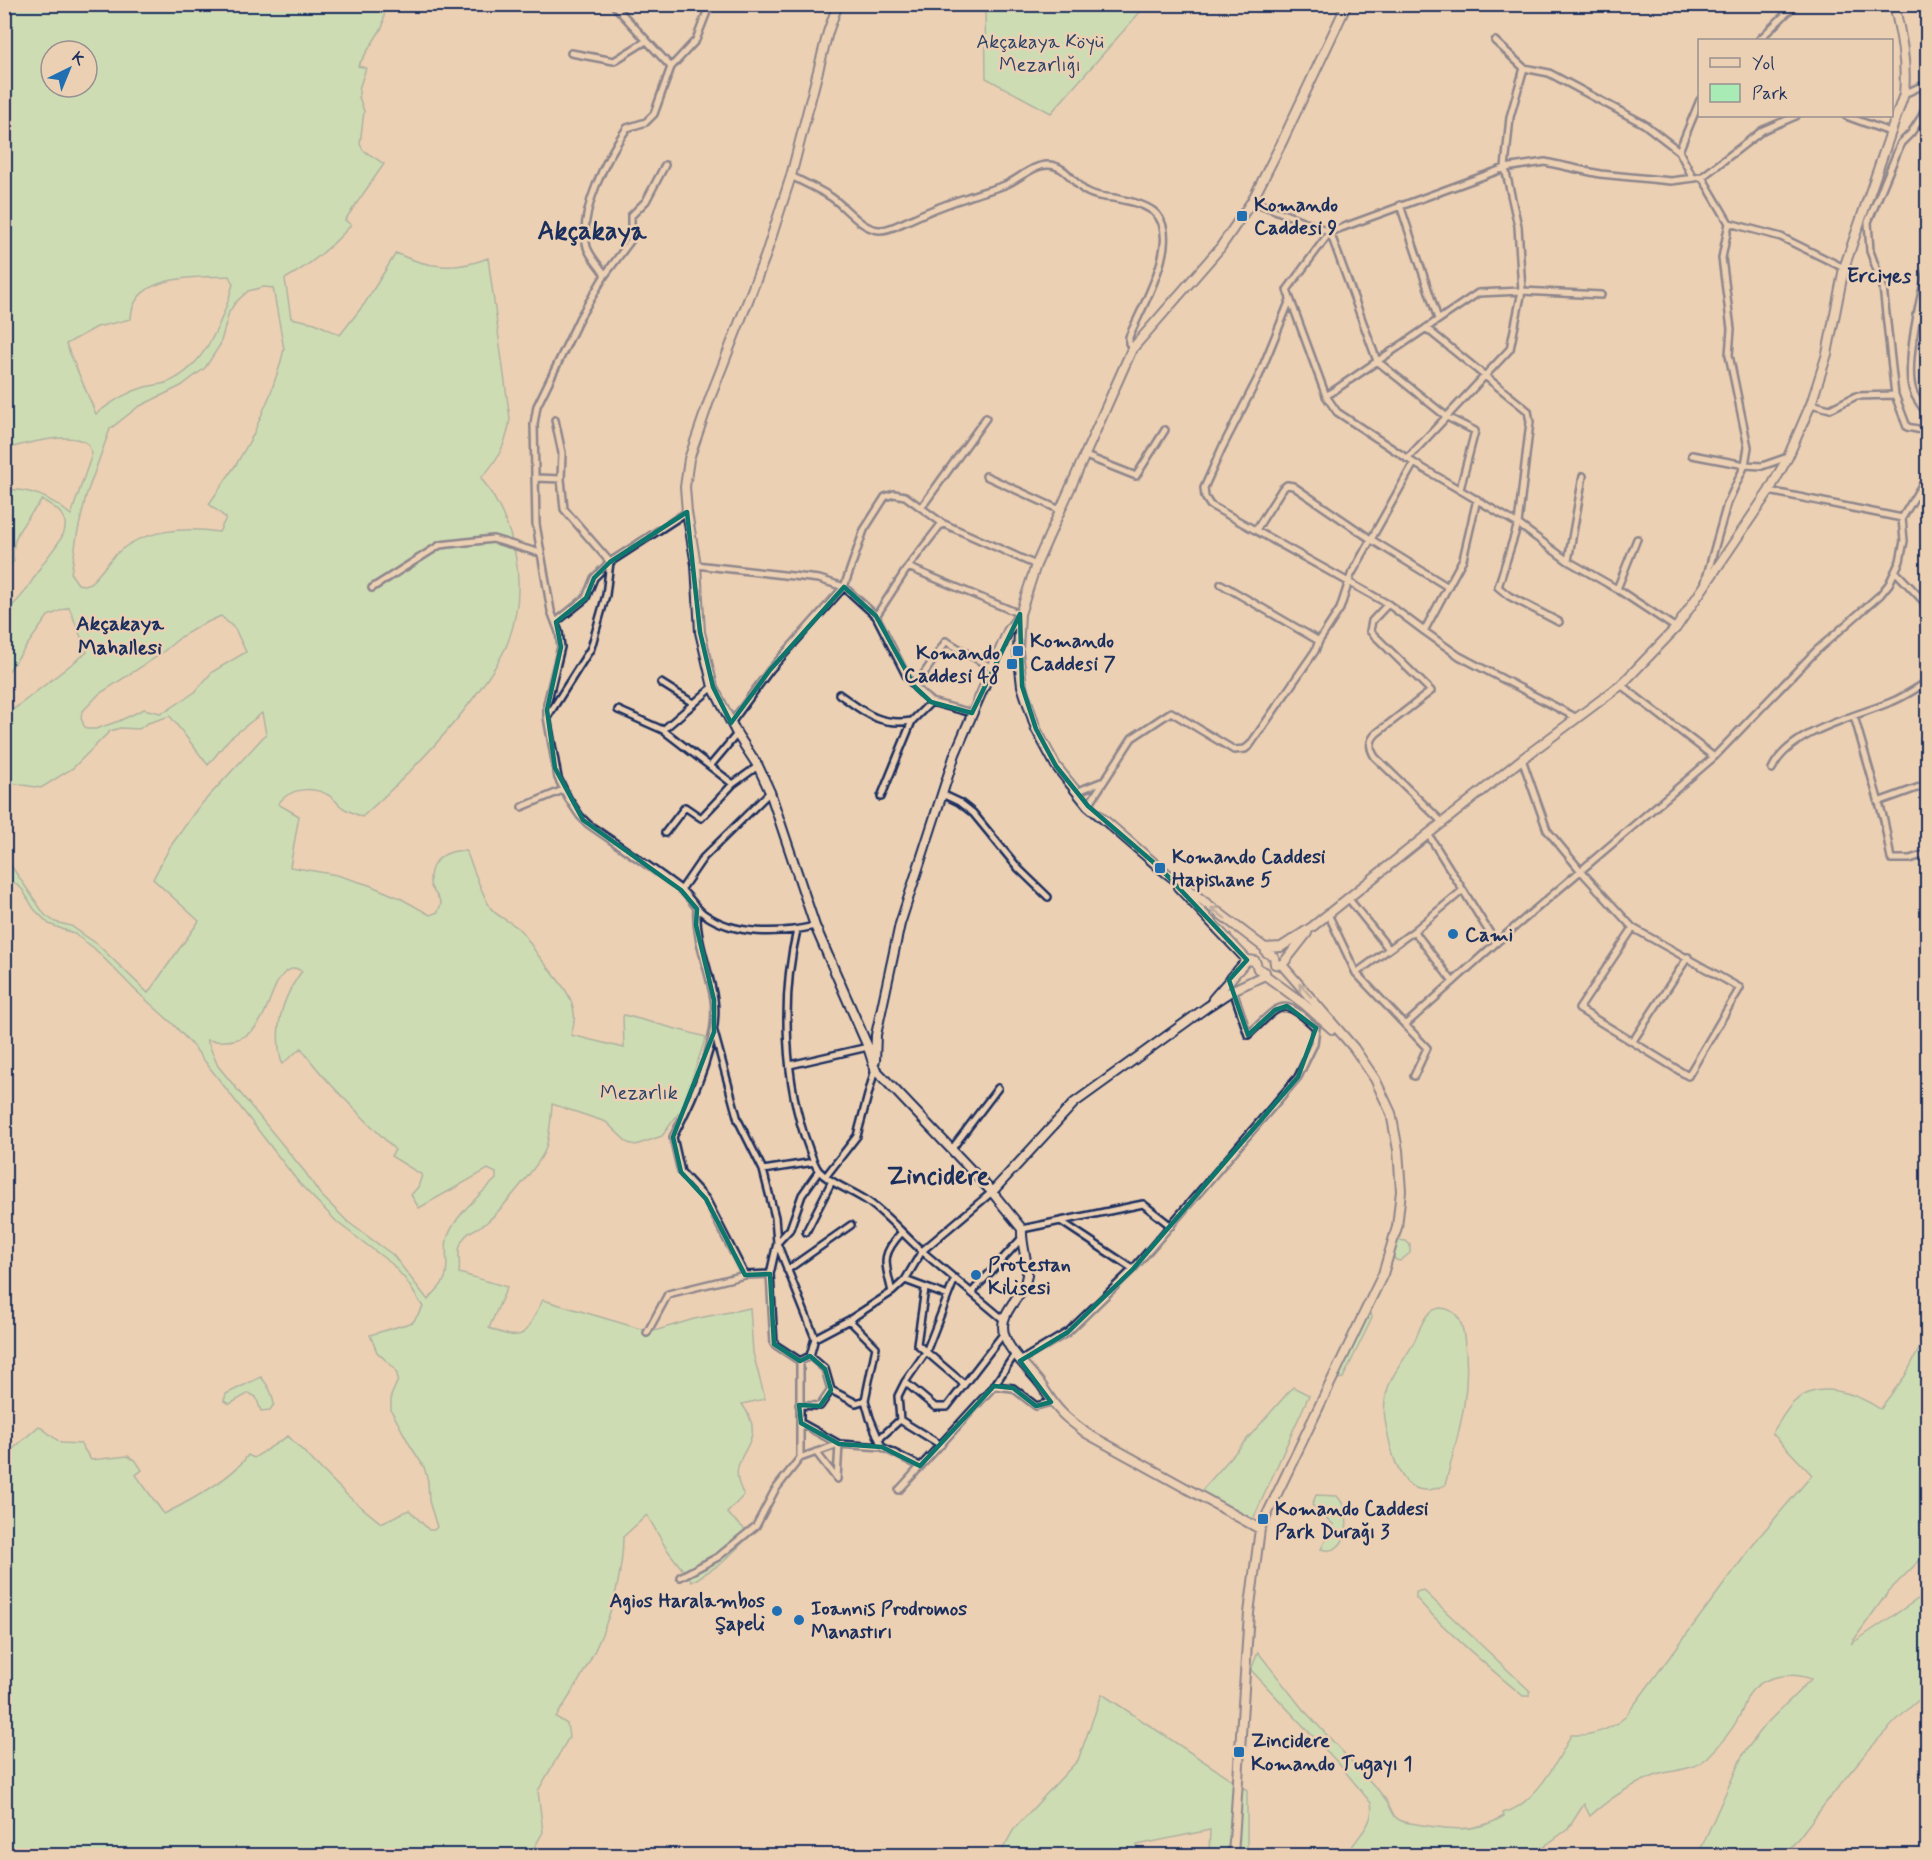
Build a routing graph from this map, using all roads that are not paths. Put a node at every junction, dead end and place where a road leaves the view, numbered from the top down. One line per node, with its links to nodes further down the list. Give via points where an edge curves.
1 (613, 4): 8 (street)
2 (710, 4): 11 (street, via 696,40)
3 (838, 4): 23 (street)
4 (1347, 4): 26 (street)
5 (1796, 4): 7 (street)
6 (1894, 4): 14 (street, via 1906,72)
7 (1759, 39)
8 (646, 41): 10 (street, via 614,61); 11 (street)
9 (1495, 41): 12 (street)
10 (571, 54)
11 (671, 67): 33 (street, via 654,114 646,122 627,128 612,150 587,210 587,246)
12 (1524, 68): 20 (street, via 1549,73 1644,124); 22 (street, via 1510,117)
13 (1928, 83): 14 (street)
14 (1905, 94): 19 (street)
15 (1928, 100): 28 (street, via 1922,116 1901,143)
16 (1698, 105): 20 (street)
17 (1794, 117): 24 (street, via 1763,130)
18 (1849, 117): 19 (street)
19 (1890, 132): 28 (street)
20 (1679, 151): 25 (street)
21 (665, 165): 33 (street, via 646,201 631,216 631,240)
22 (1505, 168): 25 (street, via 1545,162 1600,174 1671,181); 27 (street); 34 (street, via 1518,226)
23 (791, 176): 41 (street, via 830,196 869,227 880,230 1002,186 1047,165 1064,171 1091,194 1152,210 1165,232 1165,245 1129,337); 70 (street, via 765,257 689,459)
24 (1702, 177): 25 (street); 29 (street)
25 (1693, 178)
26 (1252, 201): 30 (street); 41 (street, via 1220,248)
27 (1400, 205): 30 (street); 38 (street)
28 (1865, 219): 32 (street); 44 (street, via 1870,251 1883,287)
29 (1729, 223): 32 (street, via 1781,237); 59 (street, via 1722,258 1731,329 1729,355 1748,447)
30 (1330, 232): 36 (street, via 1287,290); 42 (street)
31 (1928, 267): 37 (street)
32 (1844, 268): 46 (street, via 1827,354)
33 (605, 274): 63 (street, via 537,406)
34 (1522, 291): 35 (street); 38 (street, via 1478,293); 43 (street, via 1510,349)
35 (1601, 296)
36 (1290, 300): 45 (street); 74 (street, via 1259,376 1204,488 1210,505)
37 (1916, 315): 39 (street); 47 (street, via 1912,384)
38 (1438, 319): 40 (street)
39 (1928, 321)
40 (1426, 328): 42 (street); 43 (street)
41 (1131, 349): 54 (street)
42 (1377, 361): 45 (street); 48 (street)
43 (1485, 377): 48 (street); 73 (street, via 1524,406 1530,416)
44 (1895, 395): 46 (street, via 1856,396 1830,409); 51 (street, via 1907,427)
45 (1326, 396): 57 (street, via 1337,412)
46 (1811, 404): 56 (street)
47 (1928, 415)
48 (1447, 417): 57 (street); 65 (street, via 1475,431)
49 (986, 418): 68 (street)
50 (555, 420): 64 (street, via 562,453)
51 (1927, 428): 53 (street)
52 (1165, 430): 54 (street, via 1136,476)
53 (1928, 439)
54 (1083, 455): 69 (street)
55 (1692, 455): 59 (street)
56 (1788, 457): 59 (street, via 1762,466); 66 (street)
57 (1407, 459): 58 (street)
58 (1414, 463): 65 (street); 76 (street)
59 (1745, 465): 90 (street, via 1727,504)
60 (1928, 475): 71 (street)
61 (986, 476): 69 (street)
62 (1583, 476): 78 (street)
63 (536, 478): 64 (street); 77 (street)
64 (561, 479): 79 (street, via 564,509)
65 (1460, 489): 67 (street)
66 (1769, 491): 71 (street); 90 (street)
67 (1477, 499): 73 (street); 87 (street, via 1463,559)
68 (921, 508): 72 (street); 86 (street, via 905,496 885,497 864,530)
69 (1060, 510): 81 (street)
70 (687, 512): 79 (street); 80 (street)
71 (1902, 518): 83 (street, via 1904,541)
72 (942, 523): 81 (street); 82 (street)
73 (1518, 524): 78 (street); 96 (street, via 1498,586 1509,596)
74 (1256, 530): 76 (street, via 1282,489 1290,485); 84 (street)
75 (1637, 539): 89 (street)
76 (1372, 540): 84 (street); 87 (street)
77 (540, 553): 88 (street, via 493,539 440,545); 95 (street)
78 (1568, 561): 89 (street)
79 (610, 562): 95 (street, via 594,578 586,598); 112 (street, via 606,595 591,648)
80 (696, 565): 86 (street, via 819,579); 104 (street, via 700,632)
81 (1036, 565): 93 (street)
82 (908, 567): 93 (street); 94 (street)
83 (1896, 572): 92 (street); 118 (street, via 1880,595 1816,651)
84 (1349, 581): 91 (street); 99 (street, via 1336,615)
85 (1221, 584): 99 (street)
86 (844, 587): 94 (street); 115 (street, via 770,670)
87 (1448, 587): 98 (street)
88 (372, 588)
89 (1617, 589): 97 (street)
90 (1703, 590): 97 (street)
91 (1388, 604): 98 (street); 134 (street, via 1372,621 1370,631 1431,691 1377,733 1370,748)
92 (1928, 606)
93 (1020, 614): 100 (street); 128 (street, via 1018,651 1022,686 1036,729)
94 (876, 616): 105 (street)
95 (556, 622): 112 (street, via 561,646)
96 (1559, 622)
97 (1676, 628): 103 (street)
98 (1424, 631): 113 (street, via 1459,657)
99 (1319, 641): 123 (street, via 1274,712 1245,749 1234,750 1171,712 1132,738)
100 (992, 668): 105 (street, via 946,641); 110 (street)
101 (1928, 681): 111 (street, via 1893,702)
102 (661, 683): 108 (street)
103 (1621, 685): 113 (street); 118 (street)
104 (713, 687): 108 (street); 115 (street)
105 (915, 687): 107 (street)
106 (839, 694): 114 (street, via 879,720)
107 (931, 702): 110 (street); 114 (street)
108 (693, 703): 116 (street)
109 (618, 710): 116 (street)
110 (972, 713): 129 (street)
111 (1854, 716): 122 (street, via 1806,736 1783,752); 131 (street)
112 (547, 717): 126 (street, via 555,768)
113 (1575, 717): 119 (street)
114 (912, 721): 130 (street)
115 (731, 723): 117 (street)
116 (663, 730): 120 (street)
117 (736, 734): 120 (street); 121 (street)
118 (1714, 758): 139 (street)
119 (1522, 759): 134 (street); 139 (street, via 1547,830)
120 (711, 765): 124 (street)
121 (758, 766): 124 (street); 127 (street)
122 (1772, 769)
123 (1102, 782): 128 (street); 132 (street)
124 (733, 784): 135 (street, via 701,818 685,807)
125 (1928, 784): 131 (street)
126 (563, 790): 133 (street); 140 (street, via 588,824)
127 (770, 792): 140 (street, via 703,858); 146 (street)
128 (1076, 792): 132 (street)
129 (942, 794): 142 (street, via 973,813); 168 (street, via 900,924 876,1035)
130 (880, 797)
131 (1878, 802): 137 (street, via 1891,859 1911,860)
132 (1088, 806): 138 (street)
133 (522, 807)
134 (1442, 822): 136 (street)
135 (665, 833)
136 (1428, 834): 141 (street); 143 (street)
137 (1928, 853)
138 (1160, 868): 153 (street, one-way to 138); 155 (street)
139 (1581, 871): 148 (street); 151 (street)
140 (681, 890): 144 (street)
141 (1463, 890): 150 (street); 151 (street)
142 (1048, 897)
143 (1348, 898): 145 (street); 152 (street)
144 (697, 909): 149 (street, via 734,927 771,932); 163 (street, via 696,925 714,1000)
145 (1328, 914): 147 (street); 157 (street)
146 (815, 926): 149 (street); 165 (street)
147 (1312, 927): 153 (street, via 1281,947); 156 (street)
148 (1633, 928): 154 (street); 164 (street, via 1579,1009)
149 (797, 930): 167 (street, via 788,1016)
150 (1414, 931): 152 (street); 159 (street)
151 (1496, 943): 159 (street)
152 (1389, 949): 157 (street)
153 (1265, 950): 155 (street); 156 (street)
154 (1688, 957): 164 (street); 164 (street, via 1740,988 1688,1076)
155 (1251, 960): 158 (street); 161 (street)
156 (1278, 964): 158 (street); 166 (street, one-way to 156)
157 (1356, 973): 162 (street)
158 (1265, 974): 160 (street); 166 (street)
159 (1453, 982): 162 (street)
160 (1233, 990): 161 (street); 180 (street, via 1248,1035 1275,1010 1287,1006 1316,1028 1314,1044 1298,1077)
161 (1207, 1006): 177 (street, via 1074,1103)
162 (1405, 1025): 169 (street, via 1427,1048)
163 (714, 1032): 173 (street, via 738,1120); 190 (street, via 689,1106 673,1137 681,1172 706,1199)
164 (1633, 1041)
165 (868, 1047): 167 (street); 168 (street)
166 (1354, 1048): 223 (street, via 1391,1113 1401,1191 1397,1227 1383,1274)
167 (790, 1065): 172 (street, via 800,1124)
168 (875, 1069): 171 (street); 175 (street, via 857,1136)
169 (1414, 1076)
170 (998, 1088): 171 (street)
171 (951, 1150): 177 (street)
172 (814, 1162): 173 (street); 174 (street)
173 (764, 1170): 185 (street)
174 (819, 1171): 175 (street); 185 (street, via 802,1195 790,1229)
175 (826, 1176): 176 (street)
176 (832, 1181): 182 (street); 183 (street, via 869,1202)
177 (992, 1192): 181 (street); 186 (street)
178 (1062, 1222): 180 (street, via 1143,1204); 181 (street); 187 (street)
179 (851, 1225): 188 (street)
180 (1171, 1226): 187 (street)
181 (1022, 1229): 184 (street)
182 (806, 1232)
183 (902, 1232): 186 (street); 194 (street, via 889,1247 885,1263)
184 (1021, 1239): 195 (street); 198 (street, via 1027,1276)
185 (777, 1244): 188 (street); 189 (street)
186 (922, 1251): 191 (street); 192 (street)
187 (1133, 1269): 204 (street, via 1068,1332)
188 (787, 1270): 201 (street)
189 (770, 1274): 190 (street); 205 (street, via 774,1344)
190 (745, 1275): 200 (street, via 668,1294)
191 (955, 1278): 195 (street); 196 (street)
192 (905, 1280): 193 (street); 194 (street)
193 (925, 1288): 196 (street); 202 (street, via 917,1344)
194 (892, 1292): 197 (street)
195 (972, 1292): 198 (street)
196 (948, 1296): 202 (street)
197 (849, 1320): 201 (street); 210 (street, via 876,1347)
198 (1004, 1320): 199 (street)
199 (1004, 1333): 204 (street); 207 (street)
200 (647, 1334)
201 (815, 1338): 203 (street)
202 (926, 1352): 206 (street); 207 (street)
203 (810, 1356): 205 (street); 209 (street, via 825,1370)
204 (1018, 1358): 208 (street); 211 (street)
205 (800, 1361): 212 (street)
206 (905, 1382): 207 (street, via 935,1407 947,1407); 213 (street, via 898,1396)
207 (964, 1384)
208 (994, 1386): 211 (street, via 1013,1388 1036,1406); 217 (street)
209 (831, 1390): 210 (street, via 856,1403); 212 (street, via 820,1406)
210 (866, 1400): 215 (street)
211 (1051, 1402): 223 (street, via 1086,1433)
212 (799, 1405): 214 (street)
213 (900, 1420): 215 (street); 217 (street)
214 (801, 1423): 216 (street); 220 (street)
215 (880, 1438): 218 (street)
216 (839, 1444): 218 (street); 219 (street); 219 (street, via 837,1479)
217 (941, 1445): 221 (street)
218 (882, 1447): 221 (street)
219 (816, 1452): 220 (street)
220 (800, 1458): 224 (street, via 775,1490 756,1526 718,1557)
221 (920, 1466): 222 (street)
222 (899, 1490)
223 (1260, 1529): 225 (street, via 1249,1613)
224 (680, 1577)
225 (1233, 1856)

